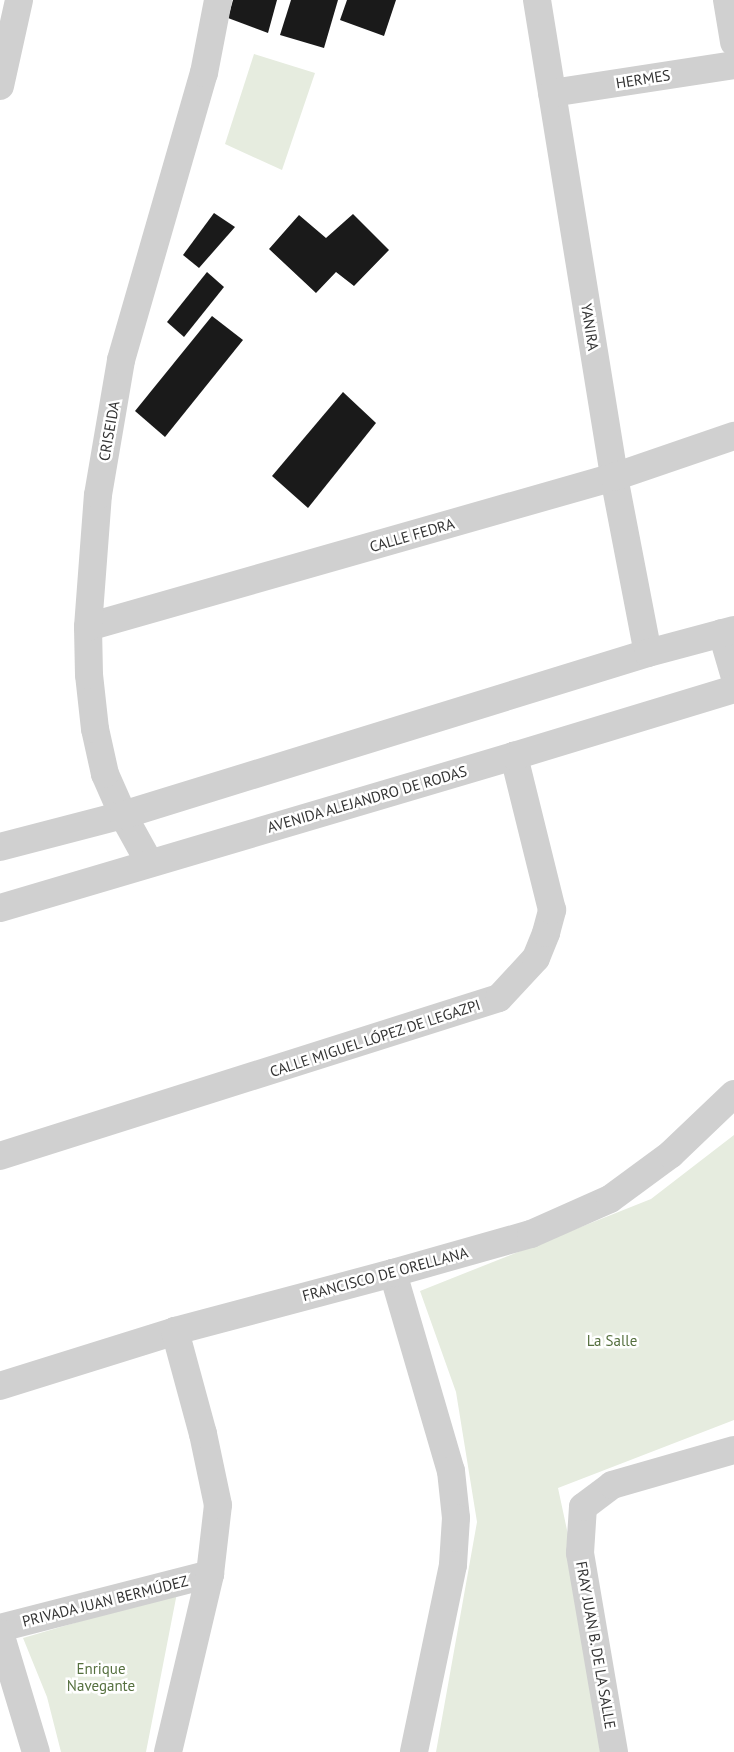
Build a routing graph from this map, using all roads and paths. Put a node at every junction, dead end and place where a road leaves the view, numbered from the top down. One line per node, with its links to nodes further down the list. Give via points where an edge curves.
1 (19, 0): 7 (street)
2 (218, 0): 11 (street, CRISEIDA, via 204,73 121,360 98,495)
3 (537, 0): 8 (street, YANIRA)
4 (727, 0): 5 (street)
5 (734, 42)
6 (734, 65): 8 (street, HERMES)
7 (0, 86)
8 (552, 93): 10 (street, YANIRA)
9 (734, 436): 10 (street, CALLE FEDRA)
10 (614, 477): 11 (street, CALLE FEDRA); 13 (street, YANIRA)
11 (88, 627): 17 (street, CRISEIDA, via 95,729 105,774)
12 (728, 631): 13 (street); 14 (street)
13 (648, 654): 17 (street)
14 (734, 674)
15 (734, 689): 16 (street, AVENIDA ALEJANDRO DE RODAS)
16 (514, 756): 19 (street, AVENIDA ALEJANDRO DE RODAS); 22 (street, CALLE MIGUEL LÓPEZ DE LEGAZPI, via 552,910 536,958 499,998)
17 (123, 815): 18 (street); 19 (street, CRISEIDA)
18 (0, 848)
19 (149, 862): 20 (street, AVENIDA ALEJANDRO DE RODAS)
20 (0, 908)
21 (734, 1094): 23 (street, FRANCISCO DE ORELLANA, via 671,1154 610,1199 531,1234)
22 (0, 1156)
23 (393, 1273): 24 (street, FRANCISCO DE ORELLANA); 32 (street, via 451,1471 456,1518 453,1565)
24 (175, 1331): 25 (street, FRANCISCO DE ORELLANA); 27 (street, via 218,1505)
25 (0, 1386)
26 (734, 1450): 33 (street, FRAY JUAN B. DE LA SALLE, via 612,1485 583,1507 580,1553)
27 (210, 1574): 28 (street, PRIVADA JUAN BERMÚDEZ); 31 (street)
28 (0, 1628)
29 (0, 1633): 30 (street)
30 (36, 1752)
31 (168, 1752)
32 (414, 1752)
33 (614, 1752)

